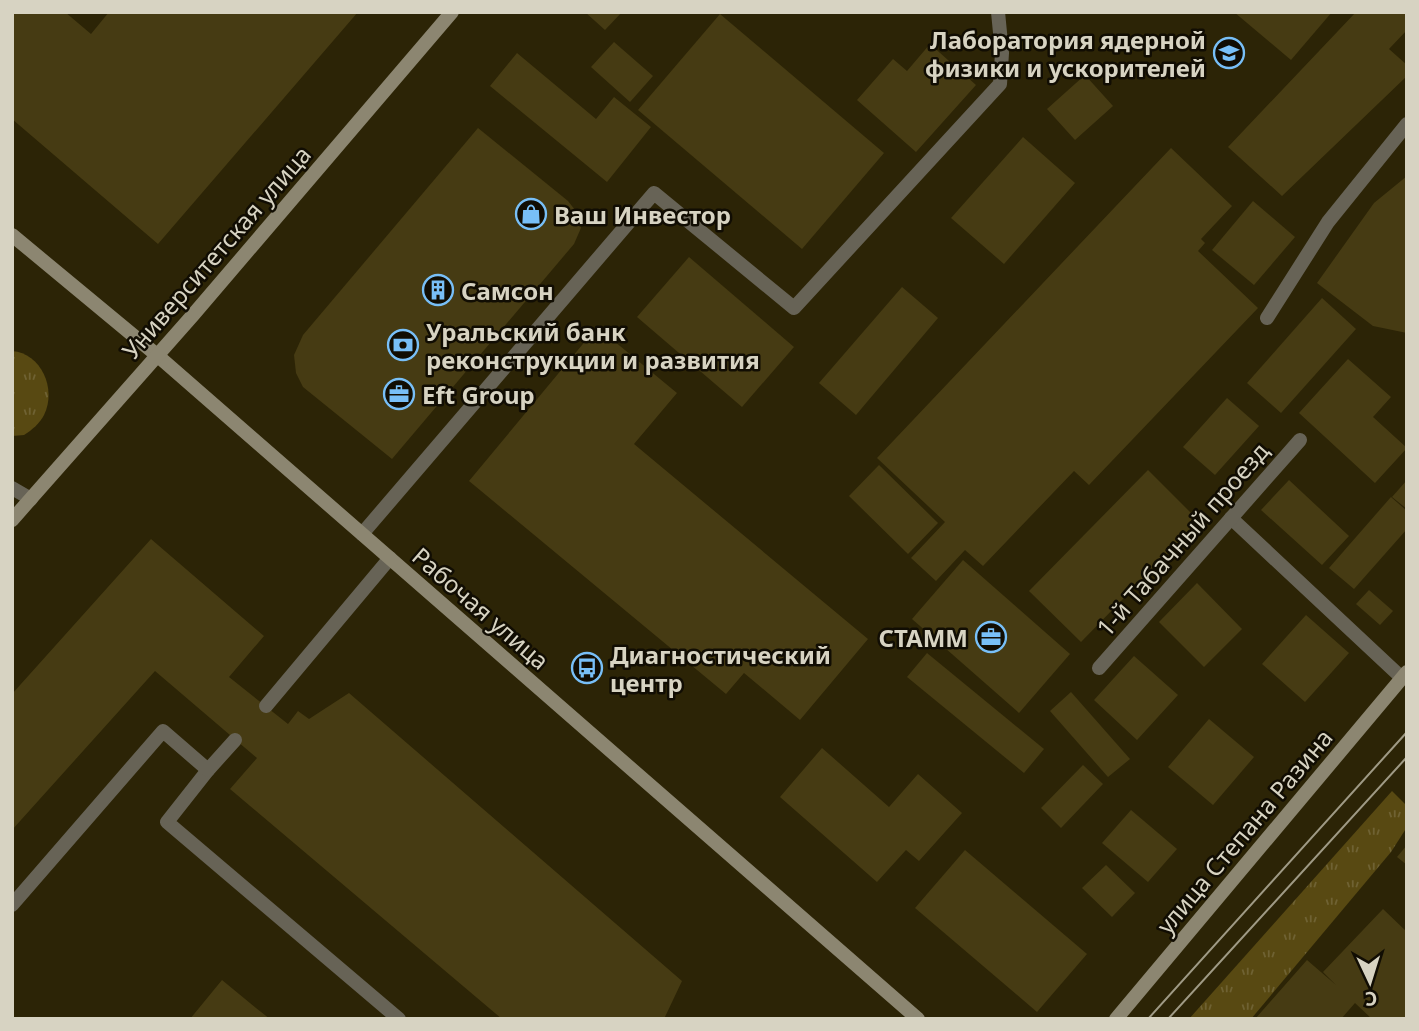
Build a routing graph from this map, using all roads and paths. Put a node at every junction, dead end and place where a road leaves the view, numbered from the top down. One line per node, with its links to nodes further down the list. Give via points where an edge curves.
1 (452, 12): 6 (main road, Университетская улица)
2 (998, 12): 12 (street, via 1000,84 794,308 654,193)
3 (1407, 124): 5 (street, via 1328,222)
4 (12, 235): 6 (main road, Рабочая улица)
5 (1267, 318)
6 (158, 356): 9 (main road, Университетская улица); 12 (main road, Рабочая улица)
7 (1300, 440): 10 (street, 1-й Табачный проезд)
8 (12, 488): 9 (street)
9 (31, 499): 11 (main road, Университетская улица)
10 (1231, 518): 14 (street, 1-й Табачный проезд); 15 (street)
11 (12, 520)
12 (362, 534): 13 (main road, Рабочая улица)
13 (390, 558): 16 (street); 21 (main road, Рабочая улица)
14 (1099, 668)
15 (1404, 675): 22 (main road, улица Степана Разина)
16 (265, 706)
17 (235, 740): 18 (street)
18 (208, 770): 19 (street, via 163,731); 20 (street, via 167,822)
19 (12, 905)
20 (399, 1019)
21 (918, 1019)
22 (1116, 1019)

